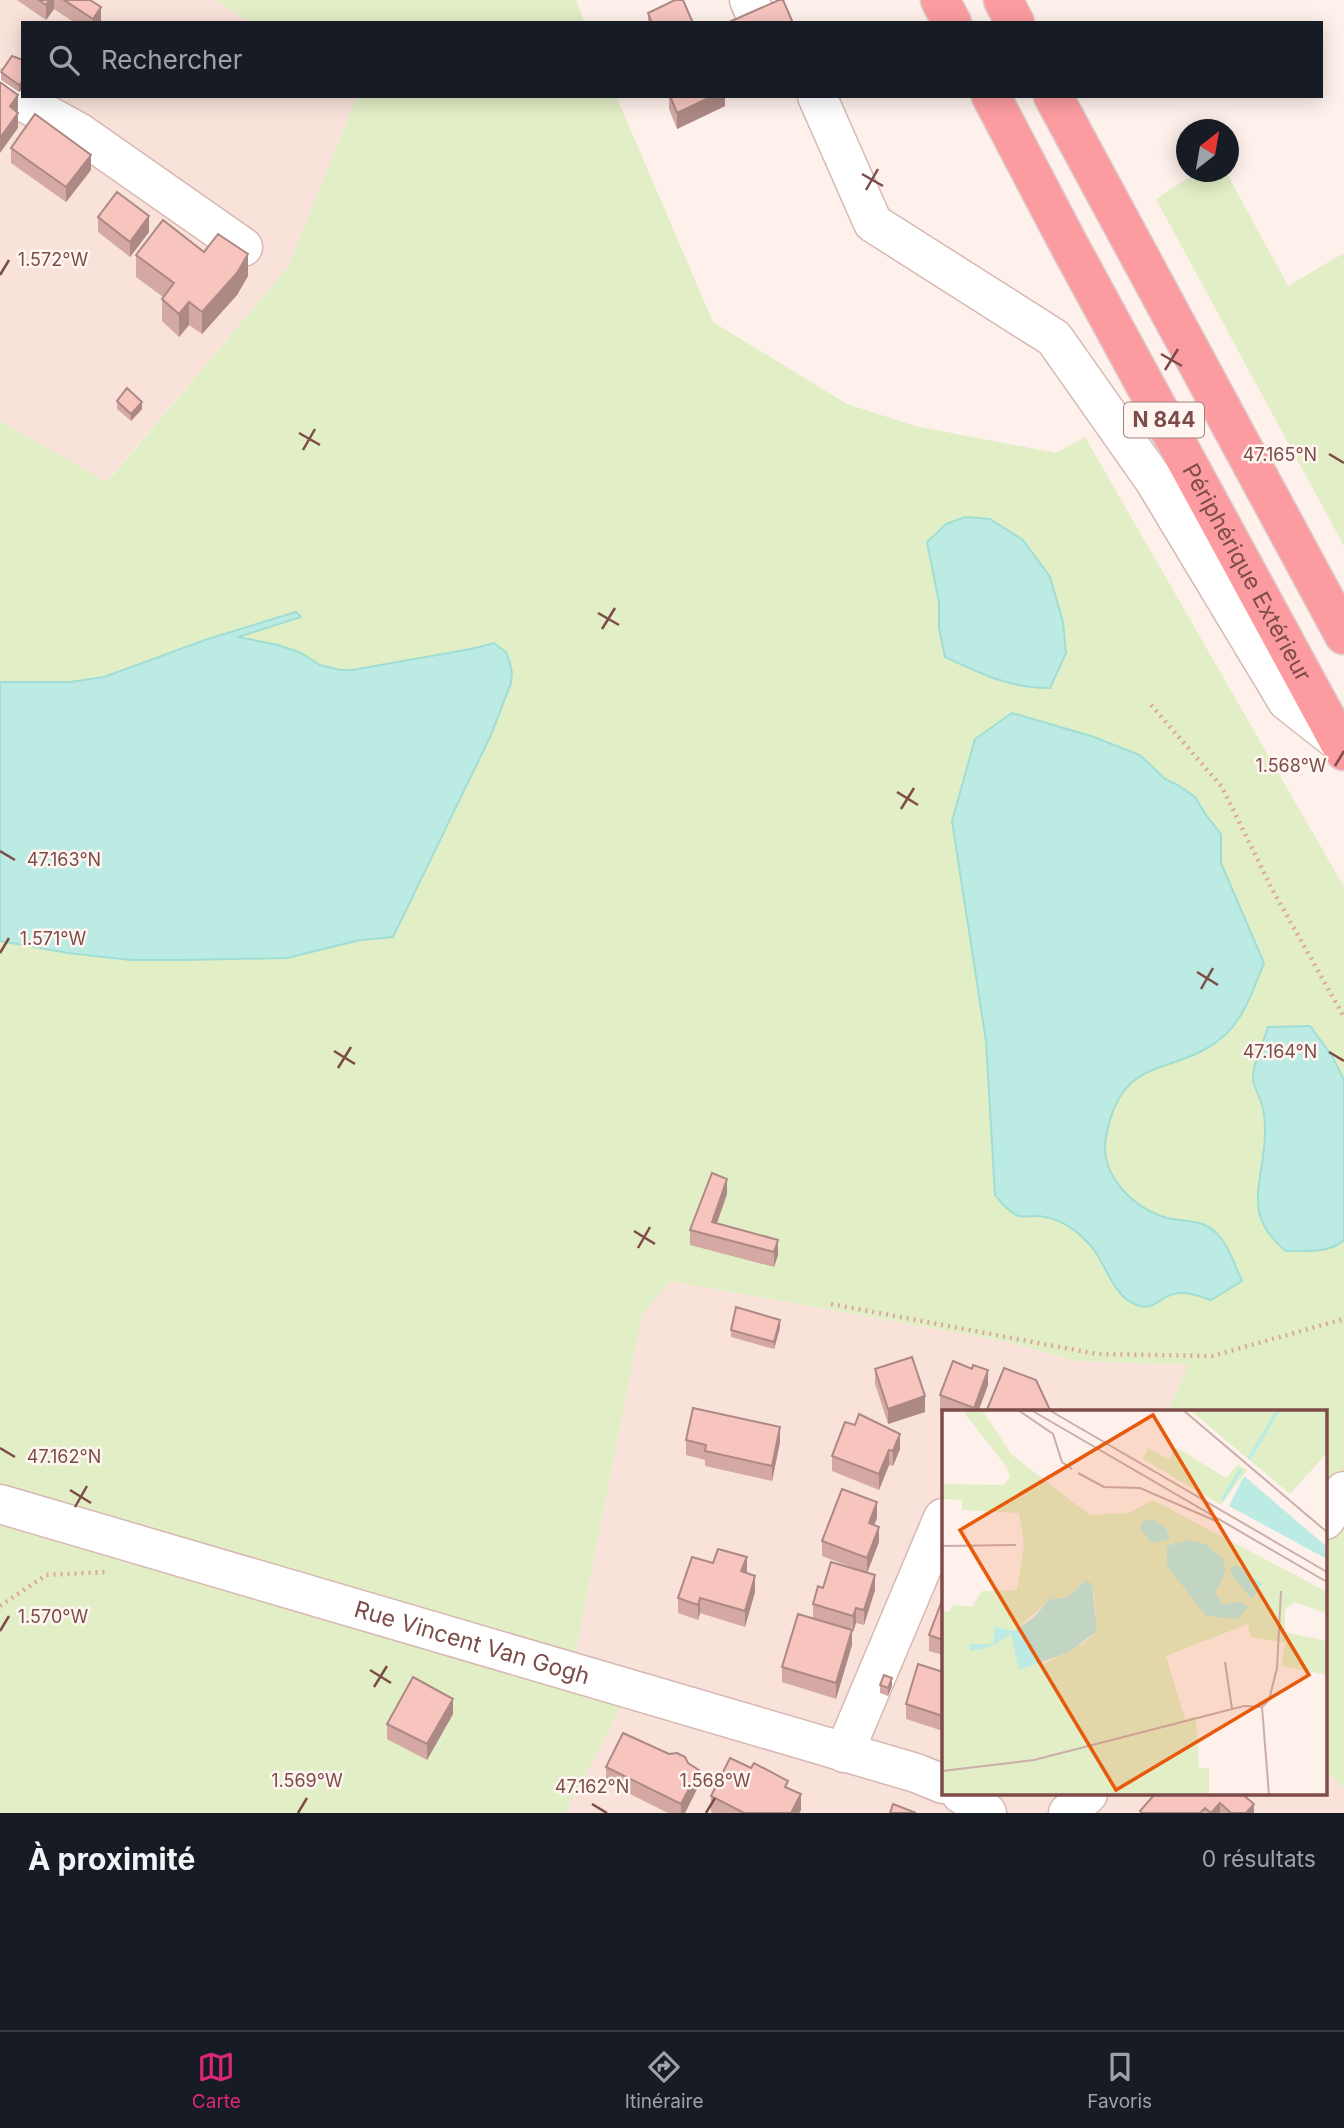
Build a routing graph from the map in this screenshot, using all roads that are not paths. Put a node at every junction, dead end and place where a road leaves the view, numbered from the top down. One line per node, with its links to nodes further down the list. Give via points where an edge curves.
1 (748, 0): 4 (street)
2 (940, 0): 5 (highway)
3 (1003, 0): 6 (highway)
4 (758, 21)
5 (951, 21)
6 (1014, 21)
7 (0, 89): 11 (street, via 80,134)
8 (818, 98): 13 (street, via 873,223 1054,338 1154,480 1287,701)
9 (992, 98): 13 (highway, Périphérique Extérieur / N 844)
10 (1055, 98): 12 (highway, N 844)
11 (243, 247)
12 (1344, 635)
13 (1341, 746)
14 (1344, 1491): 16 (street)
15 (0, 1504): 18 (street, Rue Vincent Van Gogh)
16 (1326, 1518)
17 (942, 1520): 18 (street)
18 (844, 1753): 19 (street, Rue Vincent Van Gogh)
19 (942, 1784)
20 (964, 1796): 22 (street)
21 (1086, 1796): 23 (street)
22 (987, 1813)
23 (1068, 1813)

